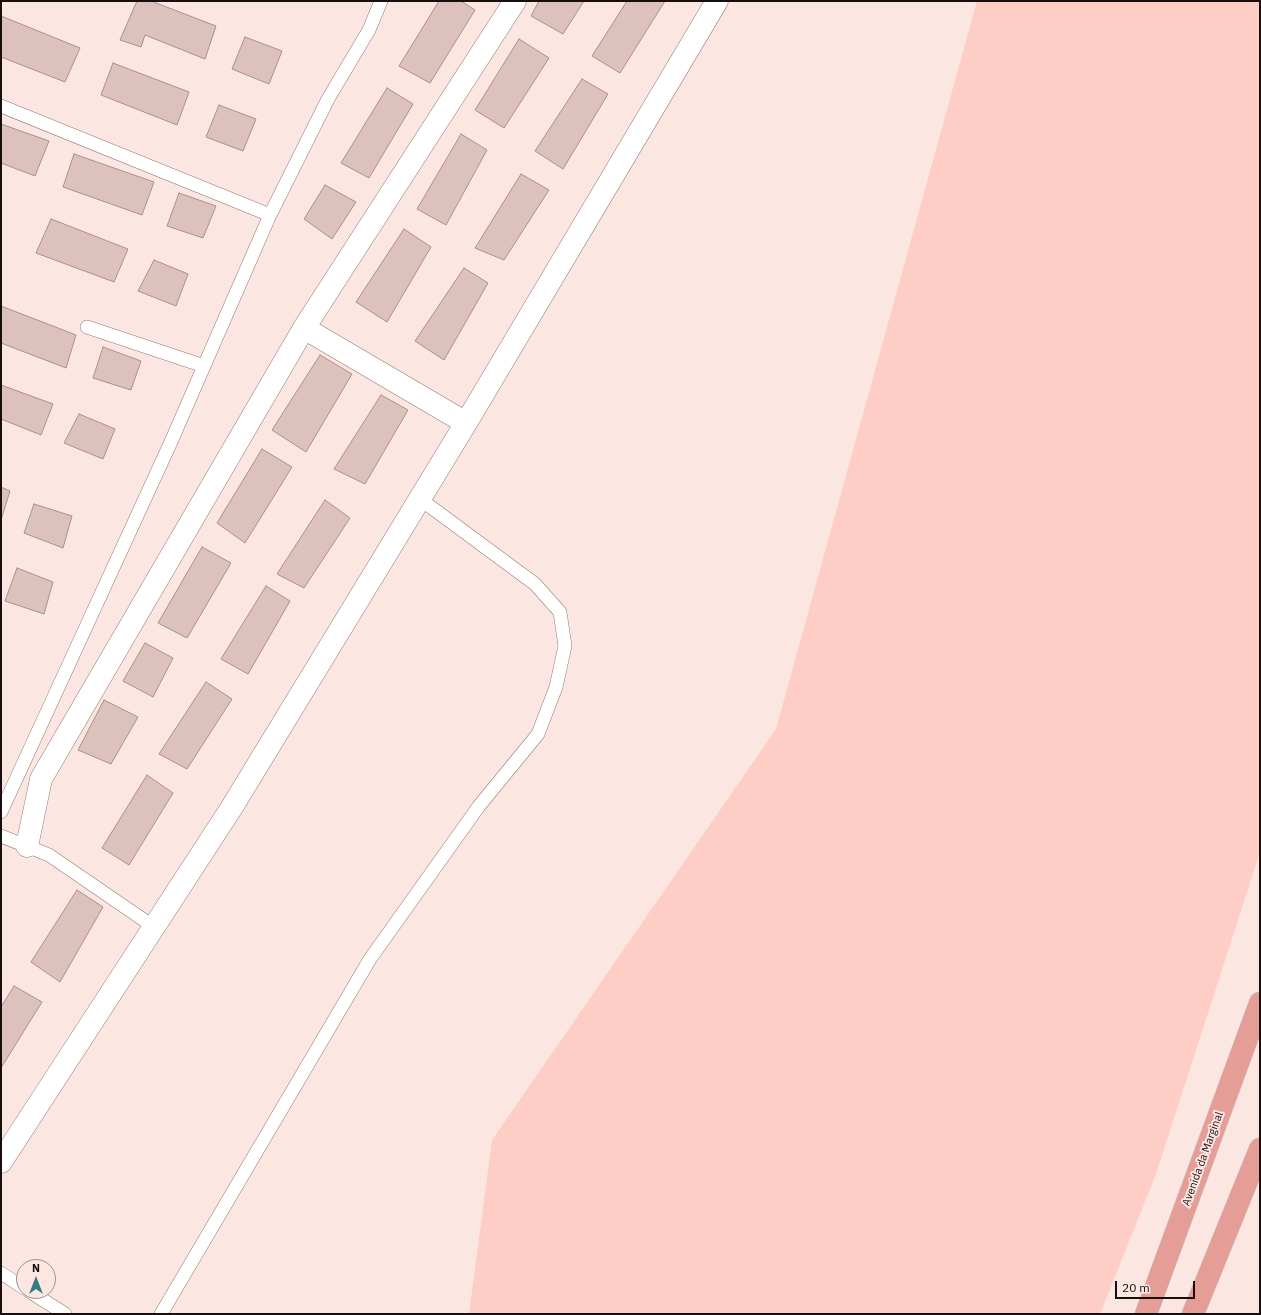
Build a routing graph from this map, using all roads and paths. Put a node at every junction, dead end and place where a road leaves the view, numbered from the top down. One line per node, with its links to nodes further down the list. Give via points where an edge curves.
1 (381, 1): 5 (lane, via 369,30 328,99)
2 (516, 1): 7 (street)
3 (717, 1): 9 (street)
4 (1, 106): 5 (lane)
5 (270, 215): 8 (lane)
6 (87, 326): 8 (lane)
7 (304, 328): 9 (street); 13 (street, via 41,779)
8 (204, 366): 11 (lane)
9 (466, 423): 10 (street)
10 (420, 499): 14 (street, via 232,807); 22 (lane, via 535,584 560,612 565,646 556,687 538,734 479,806 370,959)
11 (1, 812)
12 (1, 836): 13 (lane)
13 (27, 846): 14 (lane, via 49,855)
14 (154, 927): 17 (street)
15 (1260, 1003): 23 (main road, Avenida da Marginal)
16 (1260, 1148): 24 (main road)
17 (1, 1162)
18 (1, 1273): 19 (lane)
19 (16, 1283)
20 (42, 1299): 21 (lane)
21 (65, 1314)
22 (161, 1314)
23 (1146, 1314)
24 (1194, 1314)

